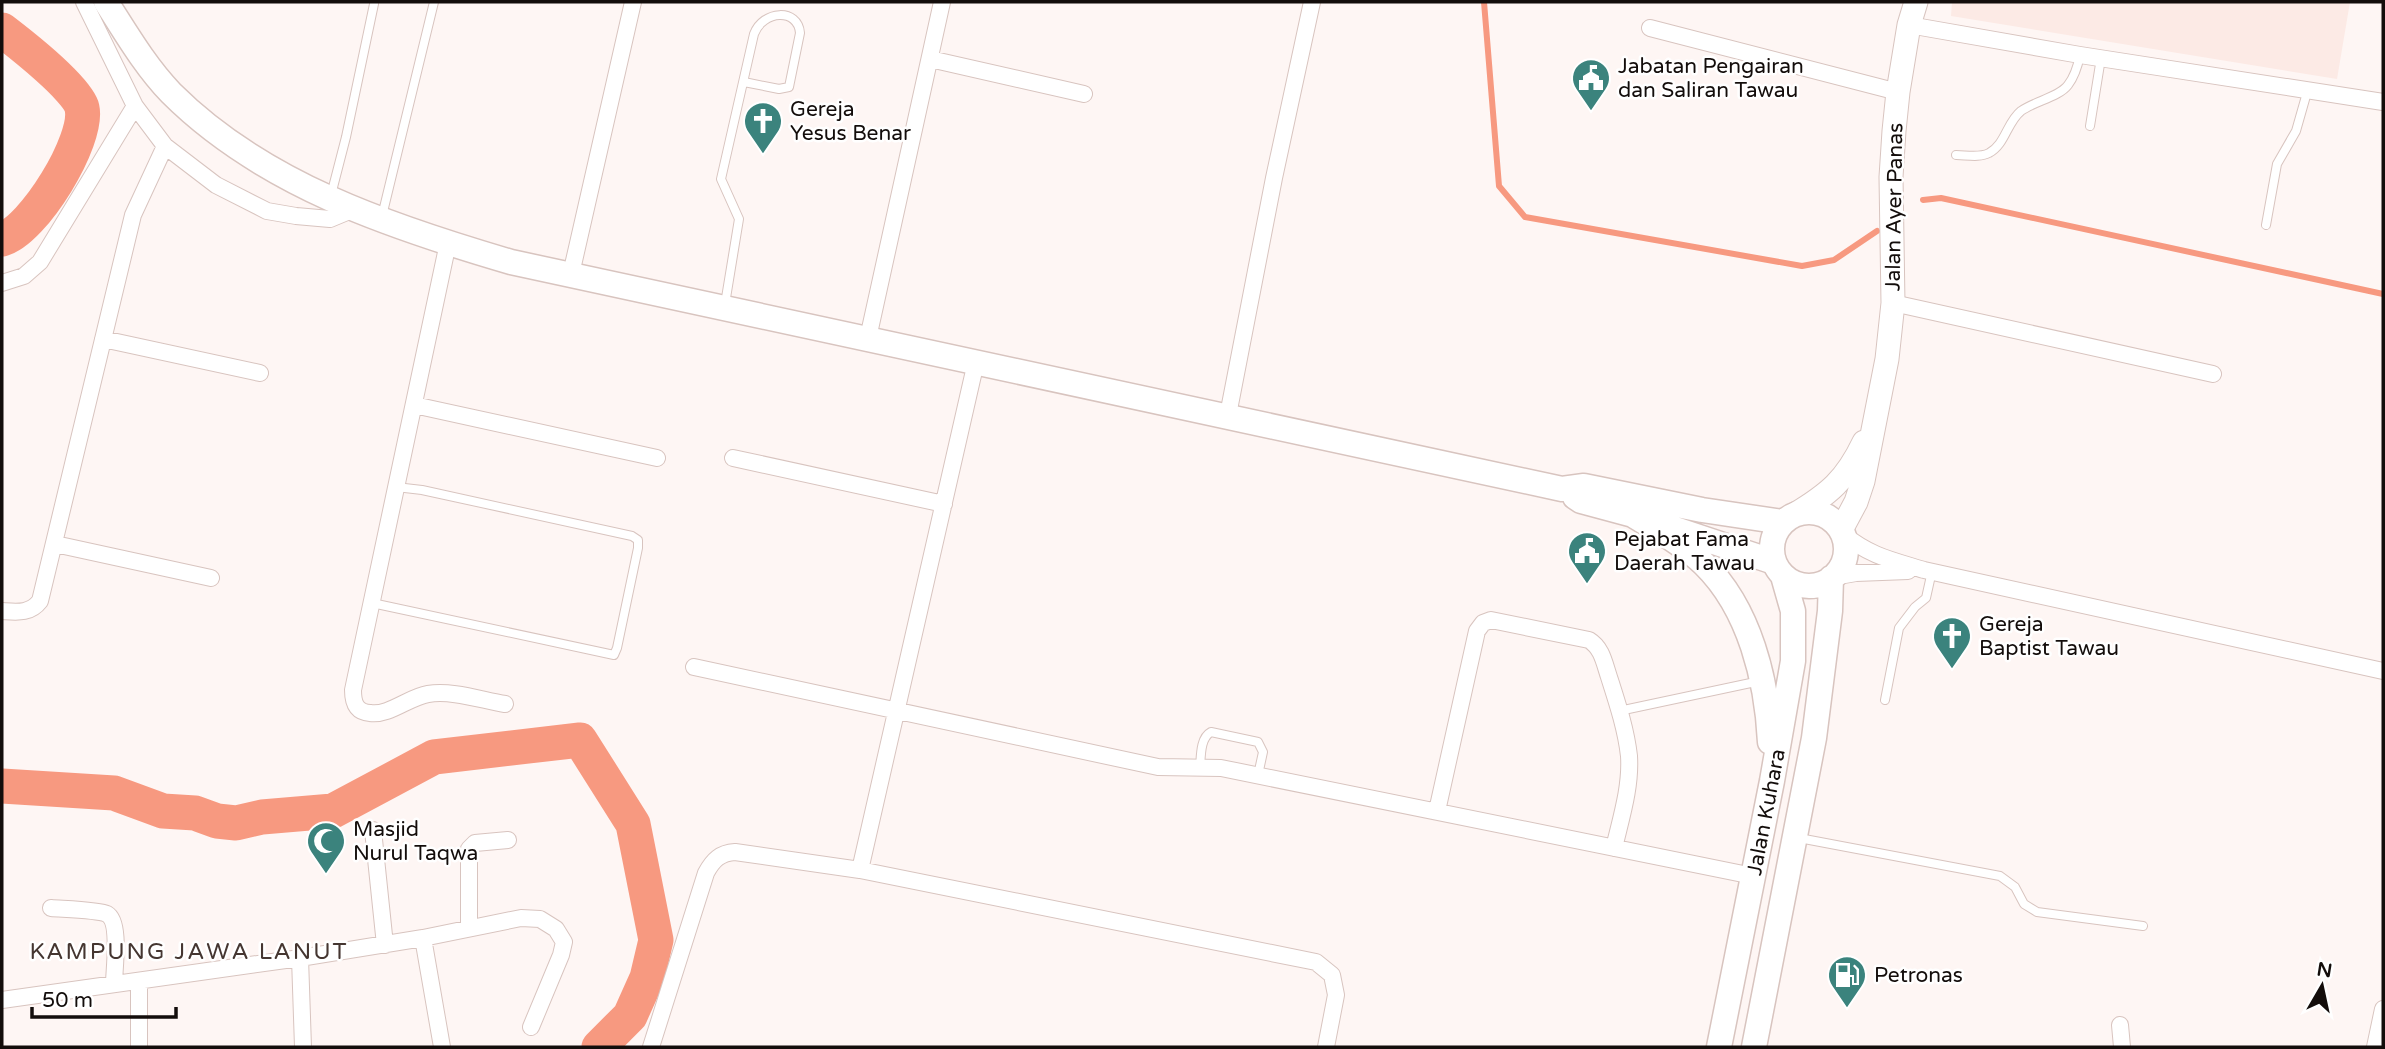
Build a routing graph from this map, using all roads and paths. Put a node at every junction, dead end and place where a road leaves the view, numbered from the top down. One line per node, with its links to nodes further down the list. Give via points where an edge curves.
1 (84, 2): 19 (street)
2 (106, 2): 23 (main road, via 137,51 201,119 262,163)
3 (434, 2): 25 (lane)
4 (633, 2): 28 (street)
5 (942, 2): 13 (street)
6 (1312, 2): 39 (street)
7 (1916, 2): 9 (street, Jalan Ayer Panas)
8 (374, 4): 23 (lane)
9 (1909, 25): 11 (street); 16 (street, Jalan Ayer Panas)
10 (1650, 28): 16 (street)
11 (2080, 55): 12 (street); 22 (lane, via 2070,83 2021,111 1994,150 1985,155)
12 (2101, 58): 15 (street); 20 (lane)
13 (930, 59): 17 (street); 32 (street)
14 (744, 82): 14 (lane, via 757,26 774,16 791,18 800,25 789,87); 31 (lane, via 721,179 739,219)
15 (2308, 89): 18 (street); 26 (lane, via 2296,131 2277,164)
16 (1898, 92): 30 (street, Jalan Ayer Panas, via 1891,177)
17 (1084, 94)
18 (2383, 102)
19 (135, 106): 21 (street); 29 (street, via 40,262 24,276)
20 (2090, 126)
21 (165, 146): 24 (street, via 216,185 267,211 330,219); 33 (street, via 133,215)
22 (1956, 155)
23 (330, 198): 24 (main road)
24 (354, 209): 25 (main road)
25 (381, 219): 27 (main road)
26 (2266, 225)
27 (448, 243): 28 (main road); 37 (street)
28 (572, 274): 31 (main road)
29 (2, 283)
30 (1893, 303): 36 (street); 38 (street, Jalan Ayer Panas)
31 (724, 307): 32 (main road)
32 (868, 338): 34 (main road)
33 (103, 339): 35 (street); 48 (street)
34 (976, 362): 39 (main road); 44 (street)
35 (260, 373)
36 (2213, 374)
37 (414, 405): 40 (street); 42 (street)
38 (1877, 413): 46 (street, Jalan Ayer Panas, via 1854,463 1838,483); 47 (street, Jalan Ayer Panas, via 1863,481)
39 (1228, 415): 43 (main road)
40 (657, 458)
41 (733, 458): 44 (street)
42 (396, 487): 53 (street); 53 (lane, via 632,536 638,540 638,548 614,655)
43 (1562, 489): 45 (main road, via 1581,501); 46 (main road, via 1584,486 1702,510)
44 (944, 504): 61 (street)
45 (1633, 515): 49 (main road); 57 (main road, via 1705,565 1736,610)
46 (1788, 519): 47 (main road, via 1807,512 1820,514); 49 (main road, via 1775,534 1772,548)
47 (1842, 532): 50 (street, via 1880,557); 51 (main road, via 1845,557)
48 (55, 544): 52 (street); 54 (street, via 34,609)
49 (1779, 569): 51 (main road, via 1794,583 1807,586); 64 (main road, Jalan Kuhara, via 1791,596 1795,627)
50 (1928, 570): 51 (street); 56 (street); 58 (lane, via 1926,598 1899,628)
51 (1832, 577): 67 (main road, Jalan Kuhara, via 1815,725)
52 (211, 578)
53 (372, 603): 59 (street, via 353,690 359,710 379,713 430,693)
54 (2, 611)
55 (694, 667): 61 (street)
56 (2383, 671)
57 (1762, 681): 60 (lane); 64 (main road)
58 (1885, 700)
59 (505, 704)
60 (1619, 710): 65 (street, via 1598,645 1491,620 1483,623); 69 (street, via 1629,757 1628,785)
61 (897, 711): 62 (street, via 1158,766); 70 (street)
62 (1200, 768): 63 (street); 63 (lane, via 1203,740 1211,732 1258,742 1263,752)
63 (1258, 775): 65 (street)
64 (1772, 781): 71 (main road, Jalan Kuhara)
65 (1437, 811): 69 (street)
66 (373, 830): 76 (street)
67 (1795, 837): 73 (lane, via 2000,876 2037,912); 90 (main road, Jalan Kuhara)
68 (508, 840): 74 (street, via 475,843 469,849)
69 (1614, 848): 71 (street)
70 (860, 870): 87 (street, via 735,852 712,862); 88 (street, via 1316,962 1332,975 1336,995)
71 (1753, 876): 89 (main road, Jalan Kuhara)
72 (51, 908): 79 (street, via 106,914 114,921)
73 (2143, 926)
74 (469, 928): 75 (street); 83 (street, via 520,918 540,919 556,929 564,942 561,956)
75 (424, 938): 76 (street); 86 (street)
76 (385, 945): 77 (street)
77 (300, 958): 78 (street); 85 (street)
78 (139, 981): 79 (street); 84 (street)
79 (114, 984): 80 (street)
80 (2, 1000)
81 (2383, 1009): 92 (street)
82 (2120, 1025): 91 (street)
83 (531, 1027)
84 (139, 1047)
85 (303, 1047)
86 (442, 1047)
87 (651, 1047)
88 (1326, 1047)
89 (1719, 1047)
90 (1754, 1047)
91 (2122, 1047)
92 (2375, 1047)

